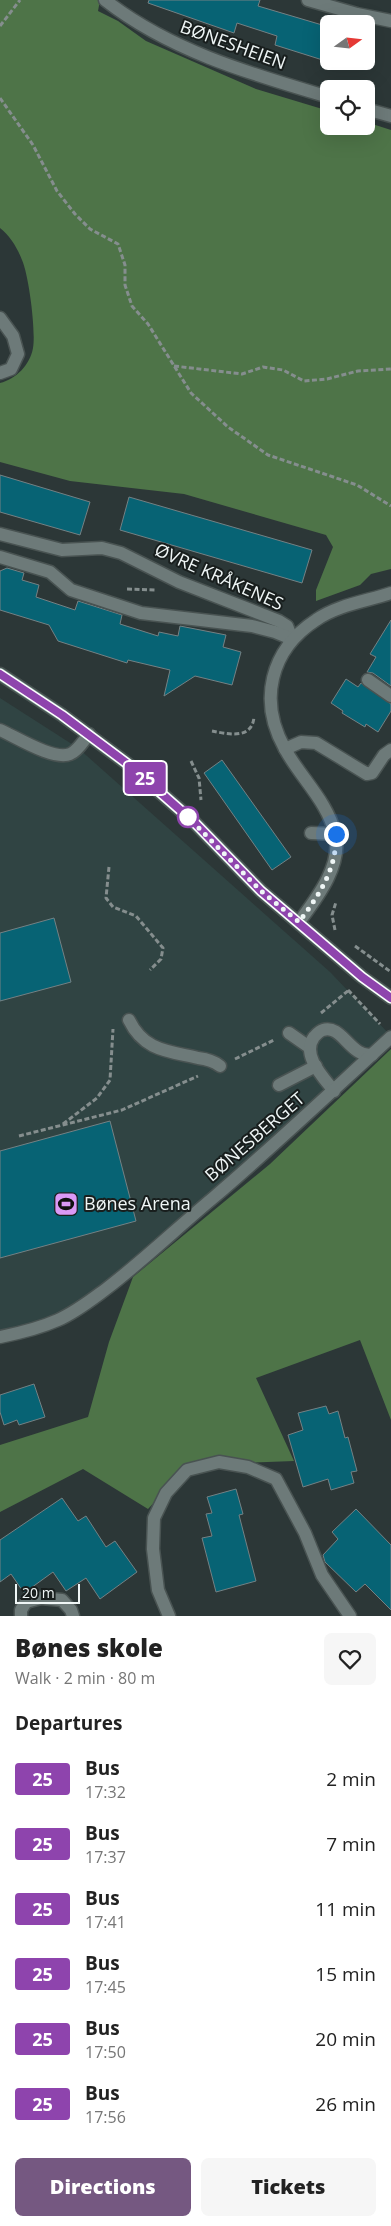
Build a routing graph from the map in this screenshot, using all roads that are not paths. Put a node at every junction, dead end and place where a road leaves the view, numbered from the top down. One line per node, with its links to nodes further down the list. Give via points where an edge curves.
1 (105, 0): 4 (street, BØNESHEIEN, via 152,32 192,52)
2 (308, 0): 3 (street)
3 (391, 21)
4 (320, 94)
5 (375, 112): 6 (street)
6 (391, 116)
7 (0, 318): 8 (street, via 13,336 18,354 11,368)
8 (0, 373)
9 (0, 534): 12 (street, ØVRE KRÅKENES, via 62,550 102,548 137,560 179,582 279,620 287,626)
10 (0, 557): 12 (street, ØVRE KRÅKENES, via 50,572 71,590 140,613 252,626)
11 (391, 593): 12 (street, via 316,619)
12 (292, 639): 18 (street, via 276,666 272,684 274,726)
13 (0, 674): 17 (main road)
14 (368, 680): 15 (street)
15 (391, 696)
16 (0, 730): 17 (street, via 61,756 71,754)
17 (89, 734): 22 (main road, via 162,793 261,891)
18 (285, 749): 19 (street, via 301,742 316,743 368,774); 21 (street, via 327,813)
19 (391, 750)
20 (311, 833): 21 (street)
21 (336, 834): 22 (street, via 336,852 330,871)
22 (299, 922): 23 (main road)
23 (391, 998)
24 (129, 1020): 29 (street, via 138,1034 156,1048 208,1060)
25 (289, 1033): 27 (street)
26 (388, 1034): 28 (street, BØNESBERGET)
27 (309, 1047): 28 (street, via 316,1035 323,1030 331,1030 364,1056); 30 (street)
28 (372, 1055): 32 (street, BØNESBERGET)
29 (220, 1066)
30 (316, 1066): 31 (street, BØNESBERGET); 32 (street)
31 (279, 1085)
32 (334, 1091): 33 (street, BØNESBERGET, via 134,1268 59,1320)
33 (0, 1337)
34 (21, 1616): 35 (street, via 26,1602 41,1598 62,1600)
35 (74, 1616)
36 (169, 1616): 37 (street, via 158,1590 153,1549 154,1518 166,1493 187,1470 219,1462 248,1467 276,1479 306,1534 322,1575)
37 (350, 1616)

